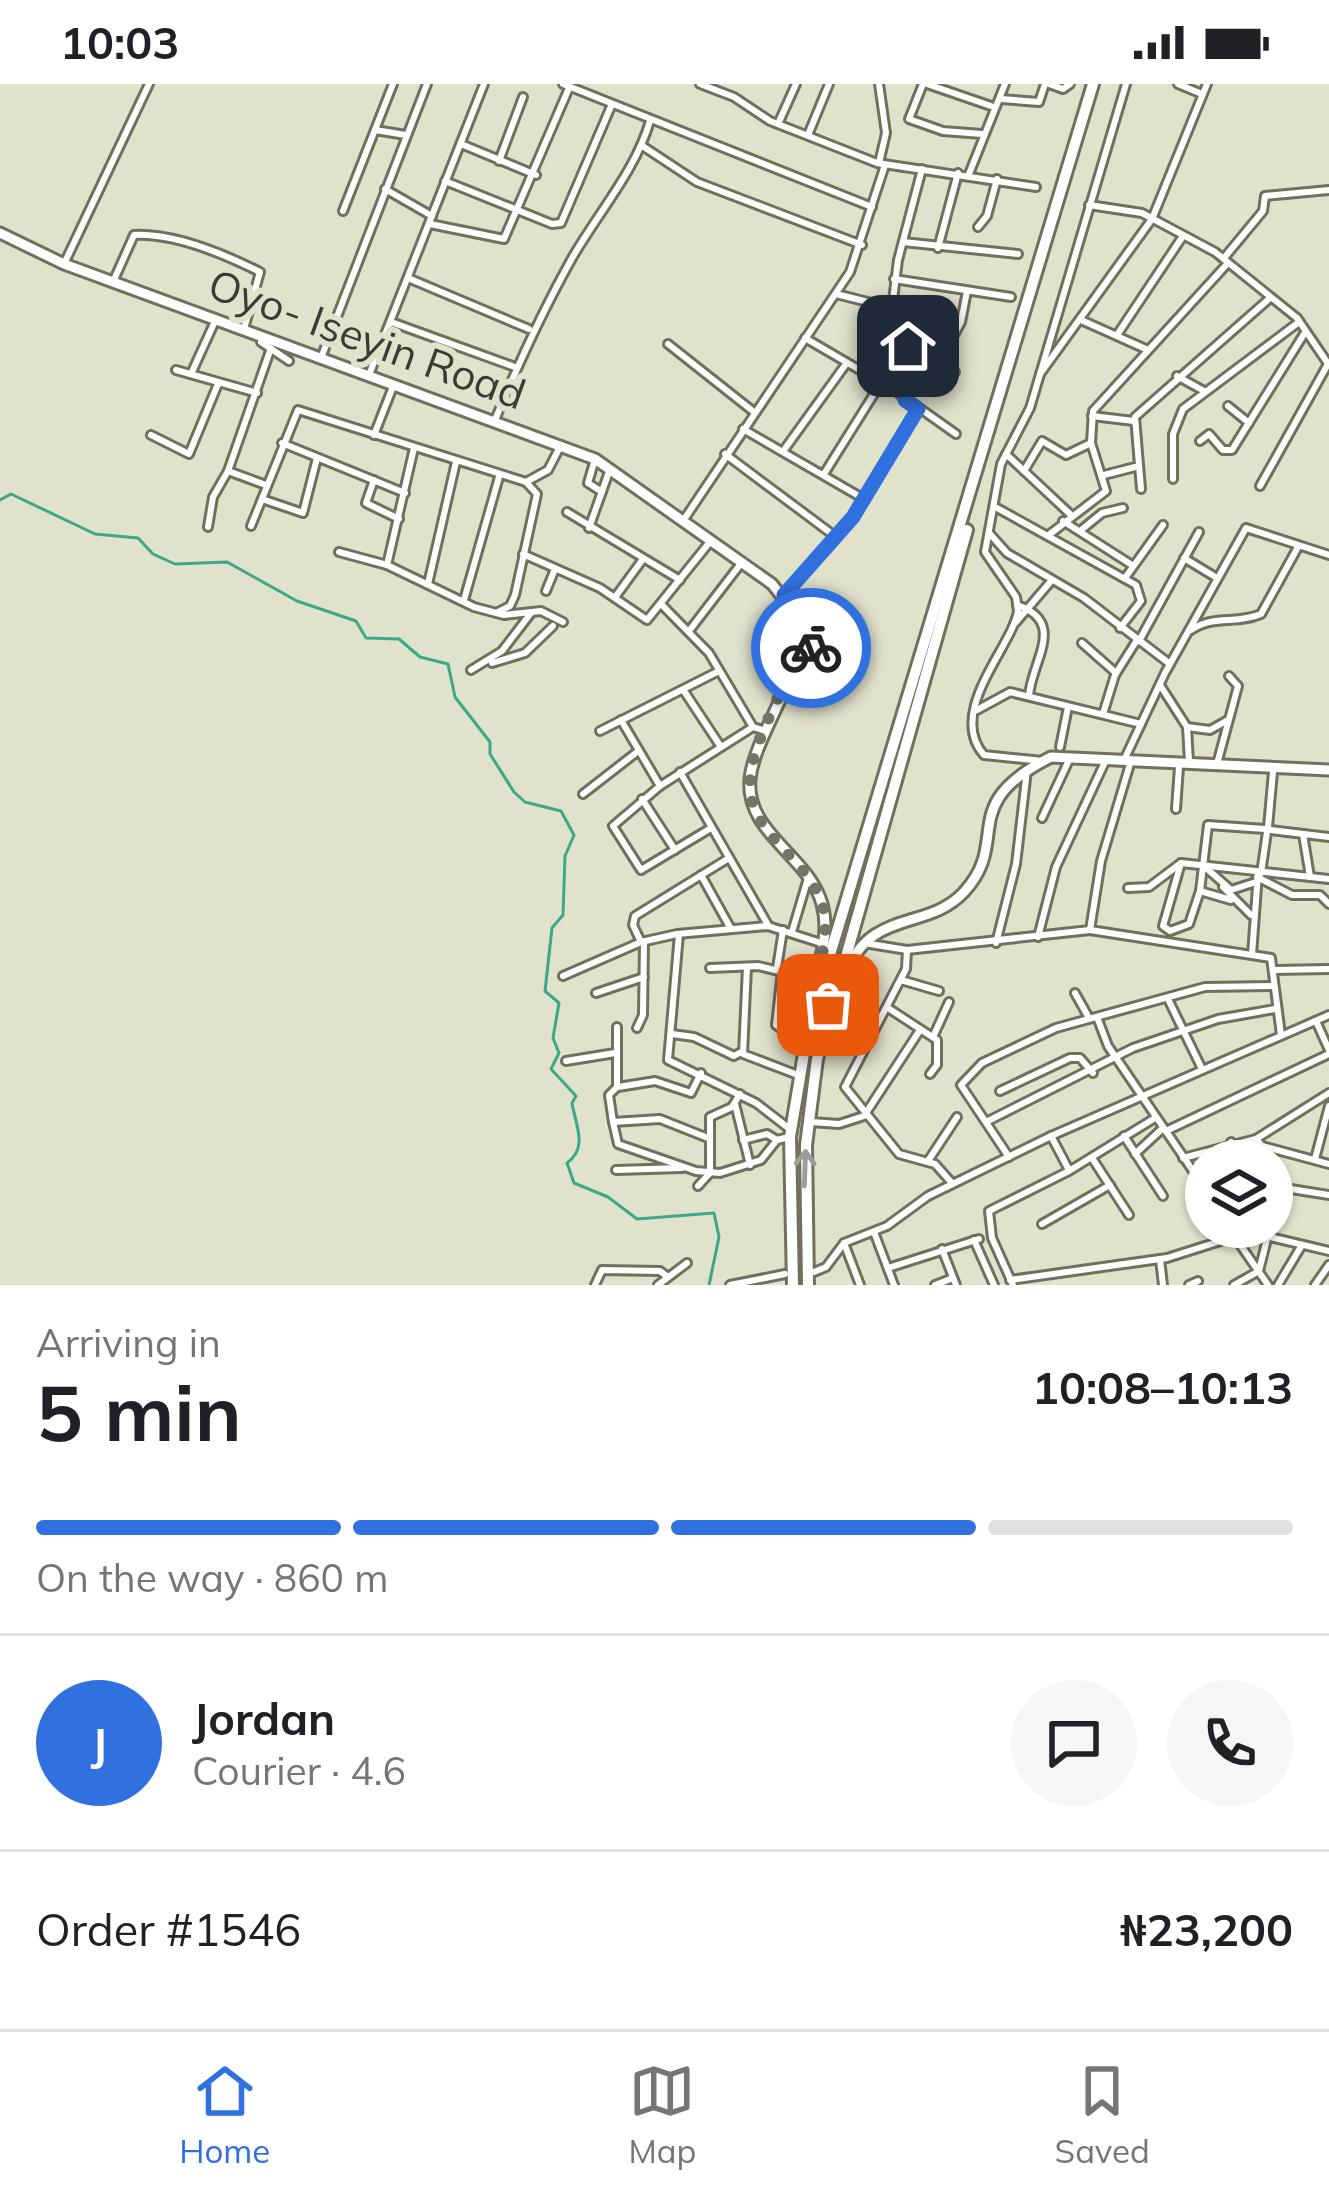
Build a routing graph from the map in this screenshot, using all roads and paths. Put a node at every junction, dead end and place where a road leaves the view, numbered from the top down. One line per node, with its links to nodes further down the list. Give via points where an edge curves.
1 (148, 84): 57 (street)
2 (393, 84): 26 (street)
3 (427, 84): 28 (street)
4 (473, 84): 17 (street)
5 (700, 84): 25 (street)
6 (796, 84): 25 (street)
7 (829, 84): 29 (street)
8 (879, 84): 33 (street, via 886,134)
9 (925, 84): 23 (street); 27 (street, via 909,119)
10 (1005, 84): 21 (street)
11 (1047, 84): 12 (street); 21 (street, via 1039,102)
12 (1070, 84)
13 (1096, 84): 270 (highway)
14 (1126, 84): 43 (street)
15 (1178, 84): 19 (street)
16 (1207, 84): 19 (street)
17 (484, 86): 30 (street)
18 (566, 86): 22 (street); 37 (street)
19 (1203, 94): 47 (street)
20 (523, 97): 32 (street)
21 (1001, 99): 23 (street)
22 (612, 104): 24 (street); 44 (street, via 561,223)
23 (992, 106): 27 (street)
24 (650, 121): 31 (street); 45 (street)
25 (778, 124): 29 (street)
26 (375, 130): 28 (street); 46 (street)
27 (982, 134): 36 (street)
28 (406, 135): 41 (street)
29 (808, 135): 33 (street)
30 (461, 144): 32 (street); 39 (street)
31 (644, 147): 53 (street, via 692,180); 70 (street)
32 (499, 161): 37 (street)
33 (880, 166): 34 (street); 45 (street)
34 (922, 169): 35 (street); 52 (street)
35 (958, 173): 36 (street); 54 (street)
36 (969, 174): 38 (street)
37 (536, 175): 44 (street)
38 (997, 179): 40 (street); 49 (street)
39 (446, 181): 44 (street); 48 (street)
40 (1036, 187)
41 (385, 189): 48 (street); 79 (street)
42 (1329, 190): 56 (street, via 1264,196 1263,211)
43 (1089, 205): 47 (street); 88 (street)
44 (519, 210): 48 (street, via 501,241)
45 (870, 210): 53 (street)
46 (343, 211)
47 (1151, 219): 51 (street); 66 (street)
48 (431, 220): 58 (street)
49 (978, 226)
50 (0, 233): 57 (main road, Oyo- Iseyin Road)
51 (1183, 236): 56 (street); 72 (street)
52 (903, 242): 54 (street); 59 (street)
53 (859, 248): 62 (street)
54 (938, 248): 55 (street)
55 (1018, 254)
56 (1226, 260): 64 (street); 78 (street)
57 (64, 264): 60 (main road, Oyo- Iseyin Road)
58 (408, 278): 67 (street); 70 (street)
59 (894, 279): 61 (street); 62 (street, via 890,310)
60 (113, 282): 65 (main road, Oyo- Iseyin Road); 69 (street, via 134,235 213,253 260,272)
61 (967, 291): 63 (street); 81 (street, via 962,322)
62 (836, 294): 73 (street)
63 (1012, 297)
64 (1270, 298): 68 (street); 90 (street)
65 (216, 319): 69 (main road, Oyo- Iseyin Road); 87 (street)
66 (1081, 320): 72 (street); 88 (street)
67 (391, 322): 84 (street); 89 (street)
68 (1299, 322): 71 (street); 94 (street)
69 (244, 329): 79 (main road, Oyo- Iseyin Road)
70 (529, 329): 84 (street)
71 (1304, 334): 83 (street); 103 (street)
72 (1117, 335): 78 (street)
73 (805, 338): 82 (street); 99 (street)
74 (261, 342): 77 (street)
75 (895, 343): 81 (street)
76 (668, 344): 99 (street)
77 (271, 348): 80 (street); 95 (street)
78 (1148, 350): 100 (street)
79 (321, 358): 89 (main road, Oyo- Iseyin Road)
80 (289, 361)
81 (935, 361): 86 (street); 96 (street)
82 (845, 364): 93 (street); 113 (street)
83 (1328, 364): 130 (street)
84 (515, 367): 101 (street)
85 (176, 370): 87 (street)
86 (955, 372)
87 (191, 374): 91 (street)
88 (1040, 374): 115 (street)
89 (369, 375): 92 (main road, Oyo- Iseyin Road)
90 (1177, 376): 94 (street); 102 (street)
91 (218, 384): 95 (street); 107 (street, via 189,454)
92 (394, 384): 101 (main road, Oyo- Iseyin Road); 106 (street)
93 (880, 385): 96 (street); 123 (street)
94 (1204, 391): 126 (street, via 1176,420)
95 (256, 393): 121 (street)
96 (905, 400): 98 (street)
97 (1228, 406): 103 (street)
98 (918, 409): 105 (street); 135 (street)
99 (754, 412): 104 (street)
100 (1092, 416): 102 (street); 110 (street)
101 (494, 420): 111 (main road, Oyo- Iseyin Road)
102 (1134, 422): 119 (street)
103 (1249, 423): 108 (street, via 1229,451 1209,434)
104 (743, 429): 113 (street); 114 (street)
105 (956, 434)
106 (374, 435): 109 (street, via 298,410); 112 (street)
107 (151, 436)
108 (1200, 441)
109 (282, 443): 116 (street); 129 (street)
110 (1091, 443): 122 (street, via 1066,455 1042,441); 124 (street)
111 (561, 445): 117 (main road, Oyo- Iseyin Road); 128 (street, via 548,470)
112 (414, 448): 118 (street); 133 (street)
113 (784, 450): 123 (street)
114 (724, 454): 141 (street); 151 (street)
115 (1006, 454): 122 (street); 136 (street)
116 (317, 458): 127 (street); 134 (street, via 303,513)
117 (595, 459): 120 (main road, Oyo- Iseyin Road); 132 (street, via 588,483)
118 (456, 462): 125 (street); 167 (street)
119 (1136, 466): 124 (street); 131 (street)
120 (611, 467): 132 (street); 141 (main road, Oyo- Iseyin Road)
121 (228, 471): 129 (street); 143 (street)
122 (1024, 471): 139 (street)
123 (824, 474): 135 (street)
124 (1104, 475): 139 (street, via 1106,491)
125 (500, 477): 128 (street); 171 (street)
126 (1173, 479)
127 (374, 480): 133 (street); 140 (street, via 366,503)
128 (526, 482): 155 (street, via 537,494)
129 (266, 485): 134 (street)
130 (1260, 486)
131 (1141, 489)
132 (602, 492): 145 (street)
133 (405, 493): 140 (street)
134 (262, 500): 144 (street)
135 (863, 500): 151 (street)
136 (996, 507): 149 (street); 150 (street)
137 (1123, 508): 146 (street)
138 (567, 512): 145 (street)
139 (1066, 517): 146 (street); 149 (street)
140 (399, 519): 159 (street)
141 (683, 521): 147 (main road, Oyo- Iseyin Road)
142 (1163, 525): 160 (street)
143 (208, 526)
144 (251, 526)
145 (589, 528): 158 (street)
146 (1080, 531): 160 (street)
147 (698, 532): 152 (main road, Oyo- Iseyin Road); 169 (main road, Oyo- Iseyin Road)
148 (1199, 532): 157 (street)
149 (1050, 534): 163 (street)
150 (990, 535): 166 (street); 173 (street, via 986,557)
151 (836, 537): 169 (street)
152 (709, 543): 161 (main road, Oyo- Iseyin Road); 165 (street)
153 (1298, 547): 156 (street); 164 (street, via 1247,527); 182 (street, via 1261,614 1211,617)
154 (339, 552): 159 (street)
155 (523, 554): 162 (street); 175 (street, via 510,606)
156 (1329, 555)
157 (1184, 558): 164 (street); 183 (street)
158 (644, 559): 165 (street); 170 (street)
159 (387, 565): 167 (street)
160 (1132, 565): 163 (street)
161 (739, 566): 181 (street); 185 (main road, Oyo- Iseyin Road, via 791,612)
162 (555, 569): 168 (street); 170 (street)
163 (1125, 578): 180 (street, via 1142,593)
164 (1217, 578): 182 (street)
165 (680, 580): 172 (street)
166 (1052, 580): 174 (street); 180 (street)
167 (428, 584): 171 (street)
168 (546, 591)
169 (784, 595): 185 (main road, Oyo- Iseyin Road, via 819,643)
170 (616, 596): 172 (street, via 647,620)
171 (464, 600): 175 (street)
172 (662, 605): 189 (street)
173 (1017, 605): 174 (street); 178 (street)
174 (1030, 610): 178 (street); 194 (street, via 1046,647)
175 (498, 612): 176 (street)
176 (531, 614): 177 (street); 187 (street)
177 (563, 622)
178 (1016, 622): 196 (street, via 992,655)
179 (553, 626): 187 (street, via 525,653)
180 (1120, 628): 183 (street)
181 (689, 631)
182 (1188, 632): 186 (street)
183 (1138, 641): 186 (street); 190 (street)
184 (1082, 643): 190 (street)
185 (794, 656): 205 (main road, Oyo- Iseyin Road)
186 (1170, 664): 192 (street)
187 (483, 667): 188 (street)
188 (470, 670)
189 (719, 671): 193 (street); 201 (street)
190 (1116, 673): 197 (street)
191 (1229, 676): 199 (street, via 1238,686)
192 (1160, 685): 200 (street); 202 (street)
193 (684, 691): 198 (street); 206 (street)
194 (1029, 696): 195 (street); 196 (street, via 1001,693)
195 (1068, 707): 197 (street); 207 (street)
196 (976, 710): 210 (street, via 981,752)
197 (1103, 714): 200 (street)
198 (621, 720): 203 (street); 208 (street)
199 (1228, 720): 204 (street); 213 (street)
200 (1141, 724): 211 (street)
201 (753, 727): 205 (street); 206 (street)
202 (1187, 727): 204 (street); 214 (street)
203 (600, 730)
204 (1198, 730): 214 (street)
205 (766, 731): 252 (main road, Oyo- Iseyin Road, via 752,766 752,801 817,888)
206 (721, 747): 216 (street)
207 (1060, 747)
208 (638, 750): 219 (street); 220 (street)
209 (1069, 760): 210 (main road); 212 (main road); 223 (street)
210 (1043, 761): 211 (main road); 215 (main road)
211 (1128, 761): 212 (main road); 214 (main road); 244 (street)
212 (1106, 762): 248 (street, via 1057,867)
213 (1217, 764): 214 (main road); 218 (main road)
214 (1185, 765): 217 (main road); 222 (street)
215 (1027, 769): 250 (street); 251 (main road, via 997,798 964,892)
216 (680, 772): 219 (street); 224 (street)
217 (1274, 772): 218 (main road); 225 (street)
218 (1329, 772)
219 (660, 786): 221 (street)
220 (583, 794)
221 (642, 800): 228 (street); 228 (street, via 613,826 639,869)
222 (1176, 809)
223 (1042, 818)
224 (712, 828): 228 (street); 229 (street)
225 (1268, 829): 226 (street); 231 (street, via 1208,824); 233 (street)
226 (1303, 833): 227 (street); 235 (street)
227 (1329, 837)
228 (675, 850)
229 (729, 858): 232 (street); 243 (street)
230 (1181, 863): 231 (street); 238 (street, via 1149,887); 239 (street, via 1163,929 1189,924)
231 (1203, 866): 233 (street); 237 (street); 239 (street)
232 (700, 875): 245 (street); 249 (street, via 635,916)
233 (1258, 876): 235 (street); 237 (street, via 1242,890); 241 (street); 242 (street)
234 (808, 877): 246 (street)
235 (1310, 878): 236 (street)
236 (1329, 879)
237 (1221, 884): 240 (street)
238 (1129, 888)
239 (1200, 891): 240 (street)
240 (1232, 901): 242 (street)
241 (1329, 904)
242 (1250, 915): 254 (street)
243 (768, 926): 245 (street); 246 (street)
244 (1090, 930): 248 (street); 254 (street)
245 (731, 931): 247 (street)
246 (788, 931): 252 (street); 257 (street)
247 (680, 934): 249 (street); 280 (street)
248 (1039, 937): 250 (street)
249 (642, 942): 260 (street); 261 (street)
250 (997, 943): 253 (street)
251 (864, 944): 253 (street); 270 (main road)
252 (825, 945): 270 (main road, Oyo- Iseyin Road)
253 (907, 950): 263 (street)
254 (1252, 955): 259 (street, via 1271,958)
255 (747, 967): 256 (street); 257 (street); 284 (street)
256 (710, 968)
257 (779, 969): 262 (street); 282 (street, via 776,1025)
258 (1329, 969): 259 (street)
259 (1274, 970): 264 (street)
260 (563, 976)
261 (645, 977): 266 (street); 277 (street)
262 (808, 978)
263 (901, 980): 265 (street); 271 (street)
264 (1273, 986): 268 (street, via 1218,985); 272 (street)
265 (939, 992)
266 (596, 993)
267 (1075, 993): 274 (street)
268 (1168, 999): 274 (street); 279 (street)
269 (949, 1002): 283 (street)
270 (822, 1005): 293 (highway); 304 (highway)
271 (888, 1008): 278 (street); 301 (street, via 845,1085)
272 (1275, 1009): 279 (street); 281 (street)
273 (1329, 1015): 275 (street)
274 (1093, 1017): 287 (street); 305 (street, via 973,1070 962,1085)
275 (1316, 1021): 281 (street); 285 (street)
276 (617, 1027): 286 (street)
277 (637, 1028)
278 (920, 1030): 283 (street); 301 (street)
279 (1183, 1031): 287 (street); 289 (street)
280 (672, 1034): 284 (street); 290 (street, via 668,1060)
281 (1281, 1035): 289 (street)
282 (791, 1036)
283 (933, 1037): 292 (street, via 939,1045)
284 (743, 1051): 293 (street)
285 (1329, 1052): 307 (street)
286 (615, 1053): 288 (street); 294 (street)
287 (1118, 1060): 291 (street); 298 (street)
288 (566, 1061)
289 (1202, 1069): 298 (street)
290 (700, 1073): 294 (street, via 691,1093 655,1081); 296 (street)
291 (1093, 1073): 295 (street, via 1074,1057); 305 (street)
292 (930, 1074)
293 (799, 1076): 308 (highway)
294 (617, 1087): 306 (street, via 609,1095)
295 (1000, 1091)
296 (740, 1094): 299 (street); 308 (street)
297 (1329, 1094): 314 (street)
298 (1141, 1095): 303 (street); 309 (street)
299 (735, 1105): 311 (street, via 713,1112); 312 (street)
300 (1329, 1106): 320 (street)
301 (864, 1117): 304 (street); 321 (street, via 898,1154)
302 (957, 1118): 321 (street)
303 (1155, 1118): 307 (street); 310 (street)
304 (808, 1121): 362 (highway, one-way to 304)
305 (988, 1121): 317 (street)
306 (613, 1122): 311 (street, via 660,1119); 324 (street, via 618,1144)
307 (1164, 1129): 316 (street); 319 (street)
308 (791, 1133): 313 (street); 354 (highway)
309 (1051, 1136): 317 (street); 326 (street)
310 (1124, 1136): 316 (street); 318 (street)
311 (708, 1138): 327 (street)
312 (743, 1140): 313 (street); 323 (street)
313 (777, 1140): 323 (street)
314 (1263, 1140)
315 (1293, 1153): 320 (street)
316 (1135, 1154): 333 (street)
317 (1009, 1157): 328 (street)
318 (1091, 1158): 326 (street); 329 (street)
319 (1184, 1158)
320 (1315, 1159): 322 (street)
321 (928, 1161): 328 (street)
322 (1329, 1164)
323 (750, 1165): 327 (street)
324 (685, 1167): 325 (street); 327 (street)
325 (616, 1170)
326 (1070, 1171): 357 (street, via 989,1211)
327 (710, 1172): 330 (street)
328 (953, 1184): 336 (street)
329 (1110, 1185): 334 (street); 335 (street)
330 (698, 1186)
331 (1293, 1189): 332 (street)
332 (1329, 1195)
333 (1163, 1196)
334 (1129, 1215)
335 (1042, 1224)
336 (874, 1231): 338 (street); 347 (street)
337 (1293, 1242): 339 (street)
338 (844, 1243): 350 (street); 363 (street)
339 (1302, 1245): 344 (street); 372 (street)
340 (1188, 1248): 345 (street)
341 (1243, 1248): 349 (street)
342 (1265, 1248): 349 (street)
343 (941, 1249): 347 (street); 355 (street); 366 (street, via 976,1240)
344 (1329, 1251)
345 (1160, 1259): 351 (street); 368 (street)
346 (687, 1263): 353 (street)
347 (887, 1268): 364 (street)
348 (1328, 1270): 373 (street)
349 (1259, 1271): 370 (street); 371 (street)
350 (814, 1272)
351 (1068, 1273): 357 (street); 367 (street)
352 (774, 1275): 354 (street); 360 (street); 361 (street)
353 (668, 1277): 358 (street, via 602,1270); 359 (street)
354 (789, 1280)
355 (955, 1281): 365 (street)
356 (1198, 1281): 369 (street)
357 (1011, 1282)
358 (595, 1285)
359 (658, 1285)
360 (730, 1285)
361 (776, 1285)
362 (808, 1285)
363 (860, 1285)
364 (894, 1285)
365 (935, 1285)
366 (994, 1285)
367 (1067, 1285)
368 (1163, 1285)
369 (1189, 1285)
370 (1234, 1285)
371 (1268, 1285)
372 (1278, 1285)
373 (1316, 1285)

